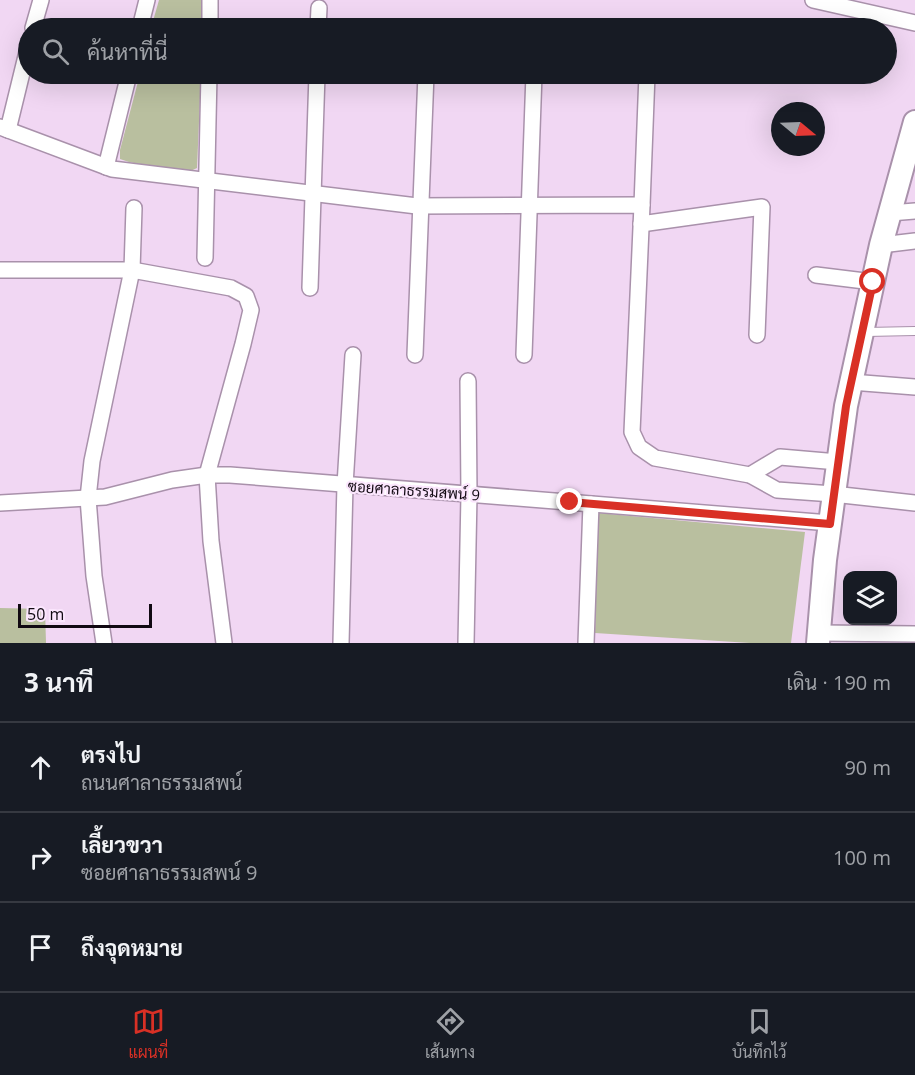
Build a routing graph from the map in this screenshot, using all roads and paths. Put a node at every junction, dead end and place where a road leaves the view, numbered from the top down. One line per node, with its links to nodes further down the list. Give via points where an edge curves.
1 (41, 0): 6 (street)
2 (147, 0): 7 (street)
3 (210, 0): 8 (street)
4 (813, 0): 10 (street)
5 (319, 8): 9 (street)
6 (36, 18)
7 (142, 18)
8 (210, 18)
9 (318, 18)
10 (893, 18)
11 (897, 19): 12 (street)
12 (915, 23)
13 (18, 82): 21 (street)
14 (127, 84): 22 (street)
15 (209, 84): 23 (street)
16 (317, 84): 24 (street)
17 (426, 84): 27 (street)
18 (534, 84): 25 (street)
19 (647, 84): 26 (street)
20 (915, 122): 30 (street)
21 (4, 129): 22 (street)
22 (106, 167): 23 (street)
23 (206, 180): 24 (street); 34 (street)
24 (313, 193): 27 (street); 39 (street)
25 (529, 205): 26 (street); 27 (street); 45 (street)
26 (642, 205): 31 (street)
27 (421, 206): 44 (street)
28 (134, 208): 36 (street)
29 (915, 212): 30 (street)
30 (890, 213): 33 (street)
31 (641, 224): 42 (street, via 762,207); 51 (street, via 632,432 639,447 655,458)
32 (915, 241): 33 (street)
33 (881, 245): 38 (street)
34 (205, 258)
35 (0, 270): 36 (street)
36 (132, 270): 50 (street, via 231,288 246,296 251,310); 55 (street)
37 (816, 275): 38 (street)
38 (873, 282): 41 (street)
39 (310, 288)
40 (915, 331): 41 (lane)
41 (861, 332): 47 (street)
42 (757, 335)
43 (353, 355): 52 (street)
44 (415, 355)
45 (524, 355)
46 (468, 381): 54 (street)
47 (851, 382): 48 (street); 49 (street)
48 (915, 387)
49 (838, 462): 51 (street, via 780,457); 53 (street)
50 (207, 475): 52 (street, ซอยศาลาธรรมสพน์ 9); 55 (street, ซอยศาลาธรรมสพน์ 9); 63 (street)
51 (750, 475): 53 (street, via 777,490)
52 (345, 485): 54 (street, ซอยศาลาธรรมสพน์ 9); 64 (street)
53 (833, 494): 57 (street); 59 (street)
54 (469, 495): 58 (street, ซอยศาลาธรรมสพน์ 9); 65 (street)
55 (88, 498): 56 (street, ซอยศาลาธรรมสพน์ 9); 62 (street)
56 (0, 503)
57 (915, 503)
58 (591, 504): 59 (street, ซอยศาลาธรรมสพน์ 9); 66 (street)
59 (830, 524): 61 (street)
60 (915, 634): 61 (street)
61 (818, 638)
62 (104, 643)
63 (225, 643)
64 (340, 643)
65 (466, 643)
66 (586, 643)

